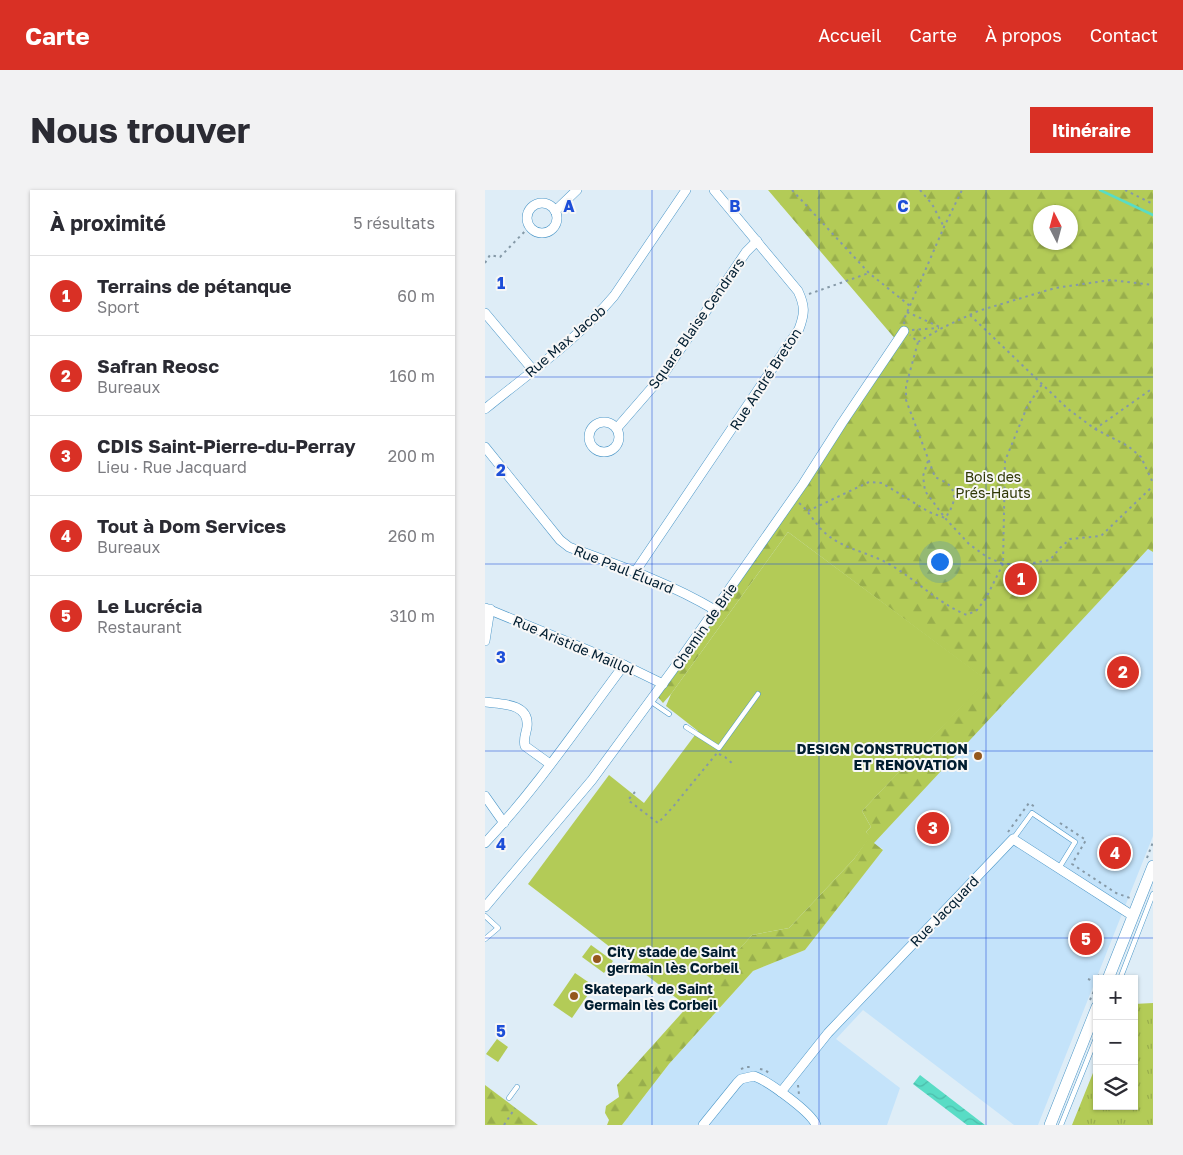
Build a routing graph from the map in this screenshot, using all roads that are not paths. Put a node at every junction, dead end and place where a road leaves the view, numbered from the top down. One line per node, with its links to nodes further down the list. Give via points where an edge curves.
1 (577, 190): 4 (street)
2 (686, 190): 8 (street, Rue Max Jacob, via 608,304)
3 (714, 190): 5 (street, Rue André Breton)
4 (555, 211): 4 (street, via 557,221 552,230 543,234 529,227 526,218 533,205 543,203)
5 (757, 241): 10 (street, Square Blaise Cendrars, via 746,252 663,375); 12 (street, Rue André Breton, via 798,291 804,316 799,329)
6 (485, 313): 8 (street)
7 (904, 331): 14 (street, Chemin de Brie)
8 (533, 370): 9 (street, Rue Max Jacob)
9 (485, 409)
10 (617, 428)
11 (485, 447): 12 (street, Rue Paul Éluard, via 560,540 569,547)
12 (635, 572): 14 (street, Rue Paul Éluard, via 702,601)
13 (487, 609): 15 (street); 16 (street, Rue Aristide Maillol)
14 (715, 610): 17 (street, Chemin de Brie)
15 (485, 641)
16 (623, 665): 17 (street, Rue Aristide Maillol); 23 (street)
17 (663, 684): 19 (street, Chemin de Brie)
18 (758, 694): 22 (lane, via 719,748)
19 (650, 701): 21 (lane); 31 (street, Chemin de Brie, via 592,780)
20 (485, 702): 23 (street, via 511,705 521,710 527,724 525,746)
21 (669, 714)
22 (686, 727)
23 (550, 764): 25 (street)
24 (485, 796): 25 (street)
25 (504, 824): 27 (street)
26 (1013, 839): 29 (street); 29 (lane, via 1032,813 1075,842); 40 (street, Rue Jacquard, via 828,1033)
27 (485, 843)
28 (1153, 866): 33 (street)
29 (1059, 868): 33 (street)
30 (1153, 894): 36 (lane)
31 (485, 907)
32 (485, 916): 34 (lane, via 498,928)
33 (1133, 916): 35 (street)
34 (485, 939)
35 (1105, 975)
36 (1121, 975)
37 (1093, 1017): 44 (street)
38 (1093, 1046): 45 (lane)
39 (517, 1087): 41 (lane)
40 (781, 1092): 42 (street, via 755,1076 741,1079); 43 (street)
41 (509, 1098)
42 (703, 1125)
43 (816, 1125)
44 (1050, 1125)
45 (1061, 1125)

